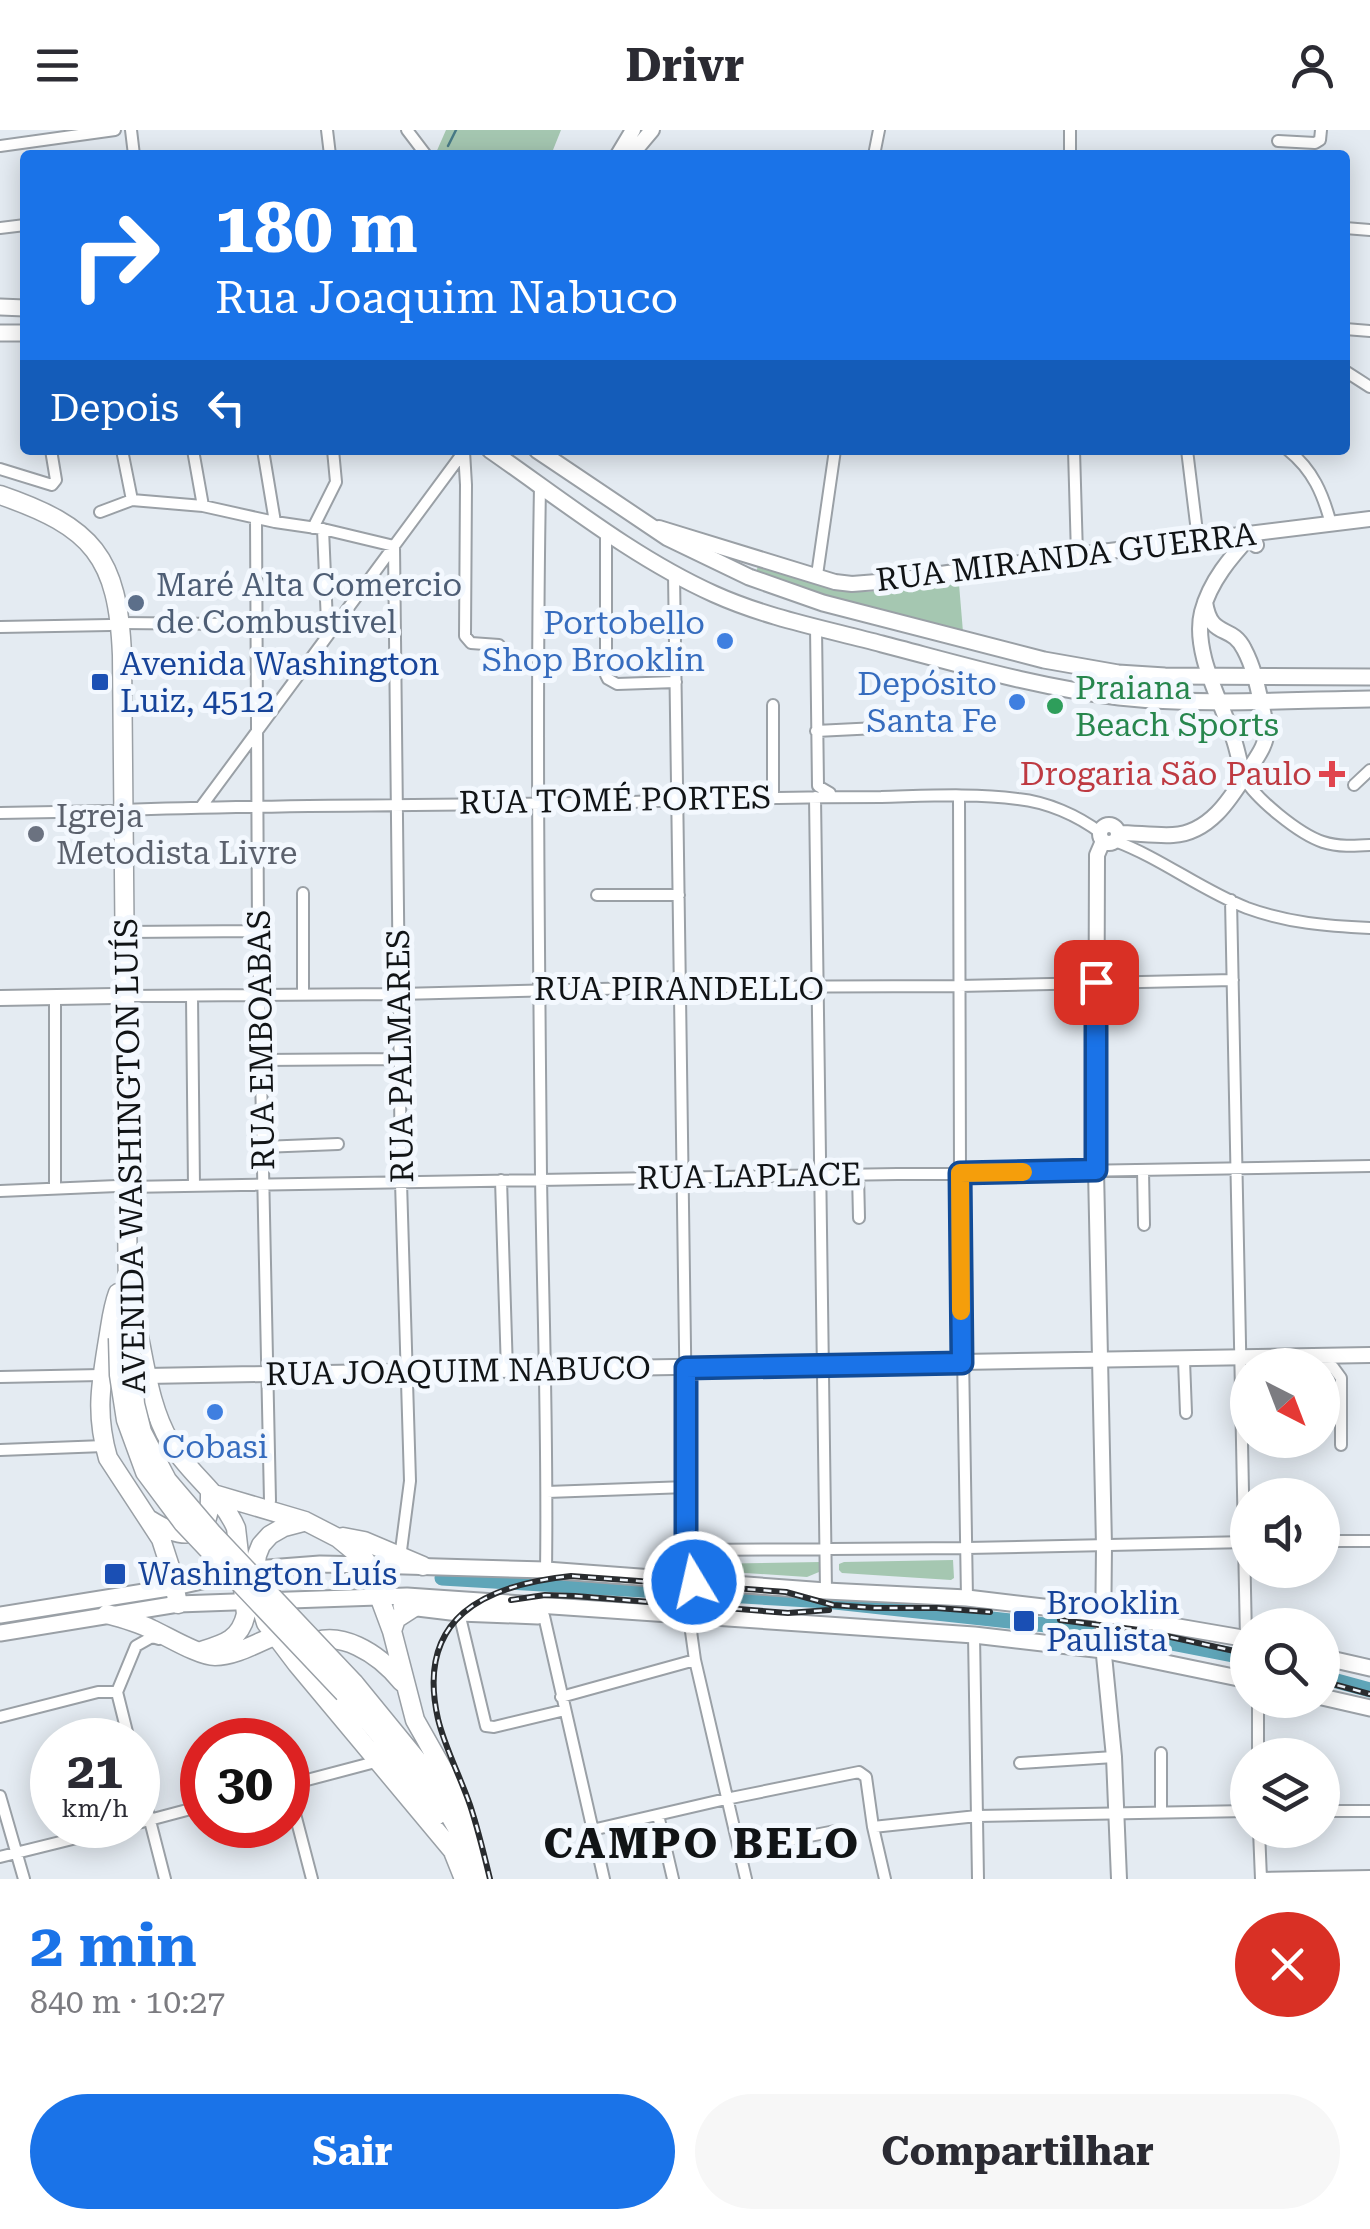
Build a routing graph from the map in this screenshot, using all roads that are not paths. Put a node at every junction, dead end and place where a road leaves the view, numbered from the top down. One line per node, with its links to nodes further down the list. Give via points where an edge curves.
1 (115, 130): 6 (street)
2 (407, 130): 7 (street)
3 (652, 130): 8 (street)
4 (1321, 130): 5 (street, via 1315,143)
5 (1278, 141)
6 (0, 146)
7 (422, 150)
8 (635, 150)
9 (52, 455): 22 (street, via 52,485)
10 (123, 455): 25 (street)
11 (194, 455): 26 (street)
12 (263, 455): 30 (street)
13 (333, 455): 33 (street, via 336,482)
14 (461, 455): 37 (street)
15 (464, 455): 49 (street, via 465,636 470,643)
16 (497, 455): 23 (main road)
17 (544, 455): 32 (main road)
18 (833, 455): 40 (street)
19 (1074, 455): 38 (street)
20 (1188, 455): 35 (street)
21 (1294, 455): 31 (street, via 1316,482)
22 (0, 470)
23 (540, 485): 34 (main road); 74 (street)
24 (4, 499): 43 (highway, AVENIDA WASHINGTON LUÍS, via 74,529 91,544 117,597)
25 (132, 500): 26 (street); 27 (street)
26 (203, 506): 28 (street)
27 (100, 512)
28 (256, 518): 30 (street); 42 (street, RUA EMBOABAS)
29 (1370, 518): 31 (street, RUA MIRANDA GUERRA)
30 (275, 522): 33 (street)
31 (1331, 524): 36 (street, RUA MIRANDA GUERRA)
32 (649, 525): 40 (street, RUA MIRANDA GUERRA); 51 (main road, via 734,571 823,603 1044,660 1118,673)
33 (318, 529): 37 (street); 44 (street)
34 (606, 530): 39 (main road); 53 (street, via 608,679)
35 (1198, 540): 36 (street, RUA MIRANDA GUERRA, via 1227,536); 38 (street, RUA MIRANDA GUERRA)
36 (1247, 545): 41 (street, RUA MIRANDA GUERRA, via 1220,573)
37 (394, 546): 44 (street); 73 (street, RUA PALMARES)
38 (1077, 555): 40 (street, RUA MIRANDA GUERRA, via 870,583)
39 (674, 574): 45 (main road, via 756,610); 53 (street)
40 (817, 575)
41 (1205, 602): 47 (street); 48 (street)
42 (257, 622): 43 (street); 44 (street); 59 (street, RUA EMBOABAS)
43 (115, 624): 46 (street); 77 (highway, AVENIDA WASHINGTON LUÍS)
44 (332, 624): 59 (street)
45 (816, 627): 56 (main road, via 1077,691); 60 (street)
46 (0, 628)
47 (1219, 630): 48 (street); 50 (street, via 1240,641)
48 (1202, 640): 51 (street)
49 (499, 645)
50 (1254, 676): 51 (main road); 52 (main road); 54 (street)
51 (1210, 677): 56 (street)
52 (1370, 677)
53 (676, 682): 72 (street)
54 (1260, 700): 55 (main road); 56 (main road); 62 (street)
55 (1370, 700)
56 (1220, 701): 61 (street)
57 (773, 706): 70 (street)
58 (877, 728): 60 (street)
59 (257, 732): 75 (street, RUA EMBOABAS); 76 (street)
60 (816, 732): 71 (street, via 818,786)
61 (1235, 742): 62 (street, via 1249,748); 63 (street)
62 (1264, 744): 65 (street)
63 (1238, 760): 65 (street); 69 (street)
64 (1370, 770): 66 (street)
65 (1244, 778): 69 (street); 81 (street, via 1289,821 1323,842)
66 (1354, 785)
67 (816, 796): 70 (street, RUA TOMÉ PORTES); 71 (street, RUA TOMÉ PORTES); 94 (street)
68 (959, 796): 71 (street, RUA TOMÉ PORTES); 80 (street, RUA TOMÉ PORTES, via 1043,804); 92 (street)
69 (1231, 796): 79 (street, via 1199,827 1175,835)
70 (773, 797): 72 (street, RUA TOMÉ PORTES)
71 (840, 797)
72 (677, 800): 74 (street, RUA TOMÉ PORTES); 85 (street)
73 (396, 804): 74 (street, RUA TOMÉ PORTES); 75 (street, RUA TOMÉ PORTES); 97 (street, RUA PALMARES)
74 (536, 804): 95 (street)
75 (258, 806): 76 (street, RUA TOMÉ PORTES); 88 (street, RUA EMBOABAS)
76 (201, 807): 77 (street, RUA TOMÉ PORTES)
77 (117, 810): 78 (street, RUA TOMÉ PORTES); 89 (highway, AVENIDA WASHINGTON LUÍS); 100 (highway, AVENIDA WASHINGTON LUÍS)
78 (0, 813)
79 (1138, 833): 80 (street); 82 (street)
80 (1109, 837): 82 (street, RUA TOMÉ PORTES); 91 (street, via 1097,856)
81 (1370, 845)
82 (1134, 848): 86 (street, RUA TOMÉ PORTES)
83 (303, 893): 96 (street)
84 (597, 895): 85 (street)
85 (678, 895): 93 (street)
86 (1231, 900): 87 (street, RUA TOMÉ PORTES, via 1285,920); 90 (street)
87 (1370, 928)
88 (258, 931): 89 (street); 98 (street, RUA EMBOABAS)
89 (125, 932): 100 (highway, AVENIDA WASHINGTON LUÍS)
90 (1233, 980): 91 (street, RUA PIRANDELLO); 108 (street)
91 (1096, 982): 92 (street, RUA PIRANDELLO); 109 (street)
92 (958, 986): 94 (street, RUA PIRANDELLO); 111 (street)
93 (680, 988): 94 (street, RUA PIRANDELLO); 95 (street, RUA PIRANDELLO); 114 (street)
94 (818, 988): 113 (street)
95 (540, 990): 97 (street, RUA PIRANDELLO); 116 (street)
96 (303, 994): 97 (street, RUA PIRANDELLO); 98 (street, RUA PIRANDELLO)
97 (399, 994): 103 (street, RUA PALMARES)
98 (260, 995): 101 (street, RUA PIRANDELLO); 104 (street, RUA EMBOABAS)
99 (54, 996): 100 (street); 102 (street); 121 (street)
100 (120, 996): 101 (street, RUA PIRANDELLO); 119 (highway, AVENIDA WASHINGTON LUÍS)
101 (192, 996): 120 (street)
102 (0, 998)
103 (400, 1059): 104 (street); 117 (street, RUA PALMARES)
104 (261, 1060): 106 (street, RUA EMBOABAS)
105 (338, 1144): 106 (street)
106 (262, 1146): 118 (street, RUA EMBOABAS)
107 (1370, 1166): 108 (street, RUA LAPLACE)
108 (1237, 1168): 110 (street, RUA LAPLACE); 126 (street)
109 (1096, 1170): 110 (street, RUA LAPLACE); 111 (street, RUA LAPLACE); 130 (street)
110 (1143, 1170): 124 (street)
111 (960, 1173): 112 (street, RUA LAPLACE); 132 (street)
112 (858, 1174): 113 (street, RUA LAPLACE); 123 (street)
113 (821, 1175): 114 (street, RUA LAPLACE); 133 (street)
114 (683, 1177): 116 (street, RUA LAPLACE); 134 (street)
115 (501, 1180): 116 (street, RUA LAPLACE); 117 (street, RUA LAPLACE); 135 (street)
116 (541, 1180): 136 (street)
117 (401, 1182): 118 (street, RUA LAPLACE); 137 (street, RUA PALMARES)
118 (264, 1184): 120 (street, RUA LAPLACE); 138 (street, RUA EMBOABAS)
119 (122, 1186): 120 (street, RUA LAPLACE); 121 (street, RUA LAPLACE); 125 (highway, AVENIDA WASHINGTON LUÍS)
120 (194, 1186)
121 (56, 1189): 122 (street, RUA LAPLACE)
122 (0, 1191)
123 (858, 1218)
124 (1144, 1225)
125 (123, 1304): 139 (highway, via 111,1310); 140 (highway, via 139,1333); 194 (highway, AVENIDA WASHINGTON LUÍS, bridge, via 142,1432 167,1480)
126 (1239, 1348)
127 (1370, 1355): 128 (street, RUA JOAQUIM NABUCO)
128 (1340, 1356)
129 (1230, 1359): 131 (street, RUA JOAQUIM NABUCO)
130 (1101, 1360): 131 (street, RUA JOAQUIM NABUCO); 132 (street, RUA JOAQUIM NABUCO); 157 (street)
131 (1184, 1360): 143 (street)
132 (962, 1363): 133 (street, RUA JOAQUIM NABUCO); 158 (street)
133 (823, 1365): 134 (street, RUA JOAQUIM NABUCO); 159 (street)
134 (686, 1368): 136 (street, RUA JOAQUIM NABUCO); 147 (street)
135 (507, 1370): 136 (street, RUA JOAQUIM NABUCO); 137 (street, RUA JOAQUIM NABUCO)
136 (546, 1370): 149 (street)
137 (408, 1372): 138 (street, RUA JOAQUIM NABUCO); 161 (street, RUA PALMARES, via 410,1481)
138 (269, 1374): 140 (street, RUA JOAQUIM NABUCO); 150 (street, RUA EMBOABAS)
139 (101, 1375): 141 (street); 144 (highway)
140 (146, 1376): 148 (highway, via 170,1443)
141 (0, 1377)
142 (1340, 1377): 145 (street)
143 (1186, 1413)
144 (104, 1446): 146 (street); 151 (highway)
145 (1341, 1446)
146 (0, 1450)
147 (687, 1487): 149 (street); 160 (street)
148 (210, 1492): 151 (highway, via 208,1520 198,1531 174,1533); 152 (highway); 164 (highway, via 236,1528)
149 (547, 1492): 165 (street)
150 (270, 1501)
151 (150, 1520): 168 (highway)
152 (305, 1521): 153 (highway); 164 (highway, via 270,1534)
153 (337, 1538): 161 (highway, via 364,1541); 162 (highway)
154 (1370, 1541): 156 (street)
155 (1230, 1542): 157 (street)
156 (1340, 1542)
157 (1104, 1546): 158 (street); 179 (street)
158 (966, 1548): 159 (street); 170 (street)
159 (826, 1549): 160 (street); 167 (street)
160 (686, 1550): 166 (street)
161 (400, 1561): 162 (main road); 163 (highway)
162 (368, 1565): 164 (main road); 169 (highway)
163 (423, 1566): 165 (main road)
164 (248, 1570): 168 (main road); 171 (highway)
165 (546, 1570): 166 (main road)
166 (686, 1581): 167 (main road)
167 (826, 1591): 170 (main road)
168 (176, 1596): 171 (main road); 175 (main road); 176 (main road)
169 (386, 1596): 171 (main road); 172 (main road); 174 (main road); 180 (highway)
170 (967, 1598): 179 (main road)
171 (252, 1601): 183 (highway); 187 (highway, via 237,1636)
172 (413, 1608): 173 (main road); 180 (highway)
173 (459, 1612): 177 (main road); 199 (street, via 486,1726)
174 (636, 1612): 177 (main road, via 621,1618); 178 (main road)
175 (107, 1614): 181 (main road); 185 (highway)
176 (0, 1615)
177 (544, 1616): 196 (street)
178 (688, 1616): 182 (main road); 188 (street)
179 (1102, 1617): 184 (main road); 186 (street)
180 (392, 1630): 193 (highway)
181 (0, 1633)
182 (974, 1635): 186 (main road); 215 (street)
183 (274, 1636): 187 (highway, via 229,1654); 190 (highway)
184 (1230, 1636)
185 (175, 1642): 187 (highway); 195 (street, via 142,1641)
186 (1103, 1648): 192 (main road); 203 (street)
187 (201, 1651)
188 (695, 1660): 196 (street); 208 (street)
189 (1340, 1661): 191 (main road)
190 (297, 1664): 193 (highway, via 307,1644 331,1639 381,1659); 204 (highway)
191 (1370, 1668)
192 (1230, 1676)
193 (406, 1687): 227 (highway, via 420,1731 460,1804)
194 (349, 1688): 224 (highway, AVENIDA WASHINGTON LUÍS, via 408,1770); 227 (highway, AVENIDA WASHINGTON LUÍS, via 421,1765)
195 (117, 1692): 200 (street); 201 (street)
196 (561, 1697): 199 (street)
197 (1340, 1701): 198 (main road)
198 (1370, 1708)
199 (564, 1710): 217 (street)
200 (0, 1717)
201 (124, 1718)
202 (1162, 1753): 212 (street)
203 (1114, 1757): 205 (street); 213 (street)
204 (380, 1760): 206 (street); 224 (highway)
205 (1020, 1763)
206 (310, 1780)
207 (0, 1796): 225 (street)
208 (726, 1799): 214 (street); 216 (street, via 862,1772); 223 (street)
209 (1230, 1811): 212 (street)
210 (1340, 1811): 211 (street)
211 (1370, 1811)
212 (1161, 1812): 213 (street)
213 (1116, 1813): 215 (street); 239 (street)
214 (658, 1815): 217 (street); 235 (street)
215 (976, 1816): 216 (street); 238 (street)
216 (873, 1827): 237 (street)
217 (592, 1830): 234 (street)
218 (835, 1830): 223 (street)
219 (38, 1848): 225 (street)
220 (154, 1848): 231 (street)
221 (304, 1848): 232 (street)
222 (1260, 1848): 229 (street)
223 (739, 1850): 236 (street)
224 (454, 1851): 233 (highway, AVENIDA WASHINGTON LUÍS)
225 (18, 1853): 226 (street); 230 (street)
226 (0, 1857)
227 (478, 1871)
228 (1370, 1876): 229 (street)
229 (1261, 1878)
230 (24, 1879)
231 (166, 1879)
232 (312, 1879)
233 (464, 1879)
234 (604, 1879)
235 (674, 1879)
236 (746, 1879)
237 (885, 1879)
238 (978, 1879)
239 (1119, 1879)

